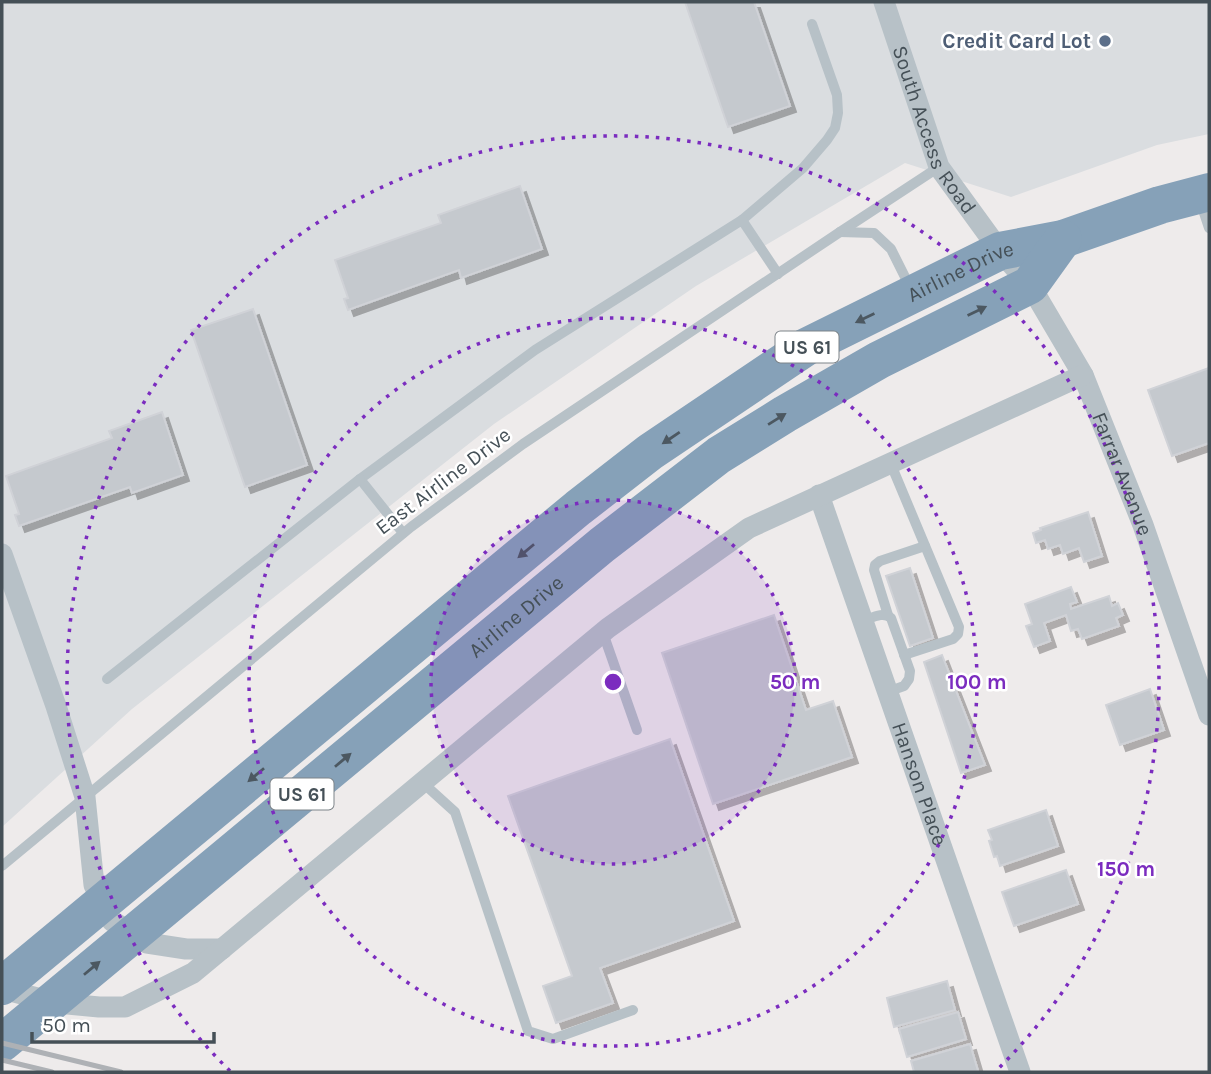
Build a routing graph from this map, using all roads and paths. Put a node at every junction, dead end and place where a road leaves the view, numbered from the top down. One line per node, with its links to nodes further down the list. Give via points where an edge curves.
1 (884, 2): 3 (street, South Access Road)
2 (812, 24): 5 (lane, via 837,95 835,128 803,168)
3 (939, 167): 6 (lane, East Airline Drive); 8 (street, South Access Road)
4 (1206, 205): 7 (highway, Airline Drive / US 61, via 1160,205)
5 (742, 220): 9 (lane); 14 (lane, via 535,350)
6 (840, 232): 9 (lane, East Airline Drive); 11 (lane, via 874,233 891,249)
7 (1063, 239): 8 (highway, Airline Drive / US 61); 10 (highway, Airline Drive / US 61)
8 (1000, 251): 10 (street, Farrar Avenue); 11 (highway, Airline Drive / US 61)
9 (778, 274): 16 (lane, East Airline Drive, via 523,444)
10 (1030, 285): 12 (street, Farrar Avenue); 35 (highway, Airline Drive / US 61, one-way to 10, via 602,545 719,455 879,360)
11 (913, 294): 33 (highway, Airline Drive / US 61, one-way to 33, via 806,347 650,452)
12 (1083, 375): 13 (street); 25 (street, Farrar Avenue, via 1143,525)
13 (890, 463): 15 (street); 17 (lane)
14 (360, 479): 16 (lane); 23 (lane)
15 (819, 495): 20 (street, Hanson Place); 21 (street, via 749,528)
16 (403, 533): 28 (lane, East Airline Drive)
17 (925, 546): 19 (lane, via 875,565); 22 (lane, via 958,634)
18 (2, 554): 28 (street)
19 (888, 615): 20 (lane); 22 (lane)
20 (863, 621): 24 (street, Hanson Place)
21 (603, 633): 26 (lane); 27 (street)
22 (904, 656): 24 (lane, via 909,679)
23 (107, 678)
24 (887, 692): 36 (street, Hanson Place)
25 (1209, 715)
26 (637, 730)
27 (423, 783): 32 (street); 34 (lane, via 455,812 528,1031 553,1039)
28 (85, 797): 30 (lane, East Airline Drive); 32 (street, via 94,885 112,921 147,943)
29 (2, 848): 30 (lane)
30 (11, 858): 31 (lane, East Airline Drive)
31 (2, 866)
32 (222, 949): 33 (street, via 193,973 125,1007 57,1003)
33 (2, 987)
34 (633, 1010)
35 (2, 1043)
36 (1020, 1072)

